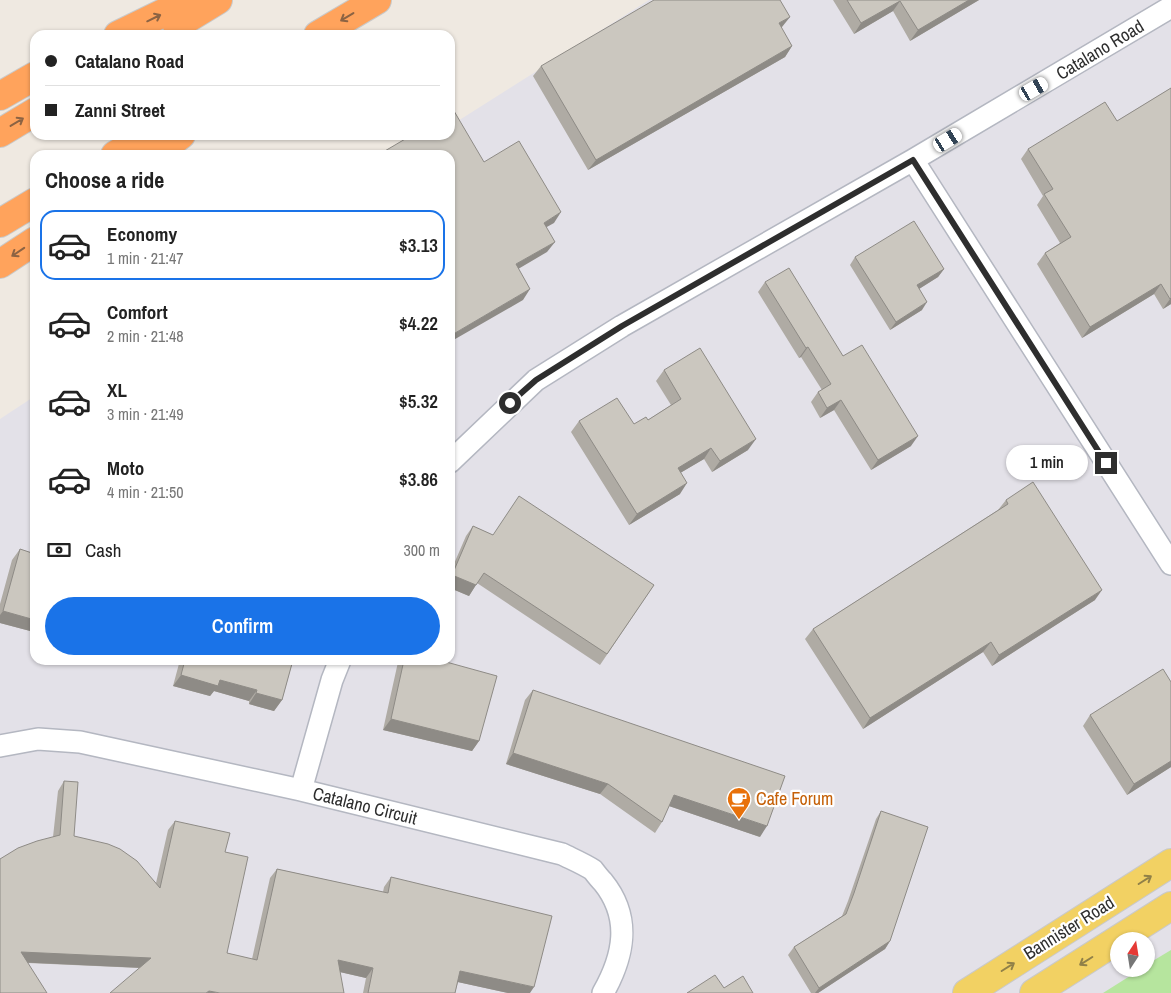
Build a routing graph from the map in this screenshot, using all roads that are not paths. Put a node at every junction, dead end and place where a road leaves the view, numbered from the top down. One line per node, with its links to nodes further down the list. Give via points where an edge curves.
1 (190, 0): 5 (highway, one-way to 1)
2 (218, 0): 6 (highway)
3 (377, 0): 7 (highway, one-way to 7)
4 (1171, 8): 16 (street, Catalano Road)
5 (128, 30)
6 (169, 30)
7 (326, 30)
8 (30, 79): 9 (highway)
9 (0, 96)
10 (30, 115): 11 (highway, one-way to 10)
11 (0, 133)
12 (140, 140): 14 (highway)
13 (174, 140): 15 (highway)
14 (123, 150)
15 (161, 150)
16 (913, 160): 21 (street, Catalano Road, via 622,326 536,380); 22 (street)
17 (30, 205): 18 (highway)
18 (0, 223)
19 (30, 244): 20 (highway, one-way to 20)
20 (0, 264)
21 (455, 457)
22 (1171, 564)
23 (338, 665): 25 (street)
24 (0, 746): 25 (street, Catalano Circuit, via 38,739 80,742)
25 (301, 790): 28 (street, Catalano Circuit, via 562,854 593,870 610,891 620,914 623,937 612,977)
26 (1171, 863): 29 (main road, Bannister Road, one-way to 26)
27 (1171, 906): 30 (main road, Bannister Road, one-way to 30)
28 (603, 993)
29 (967, 993)
30 (1034, 993)

